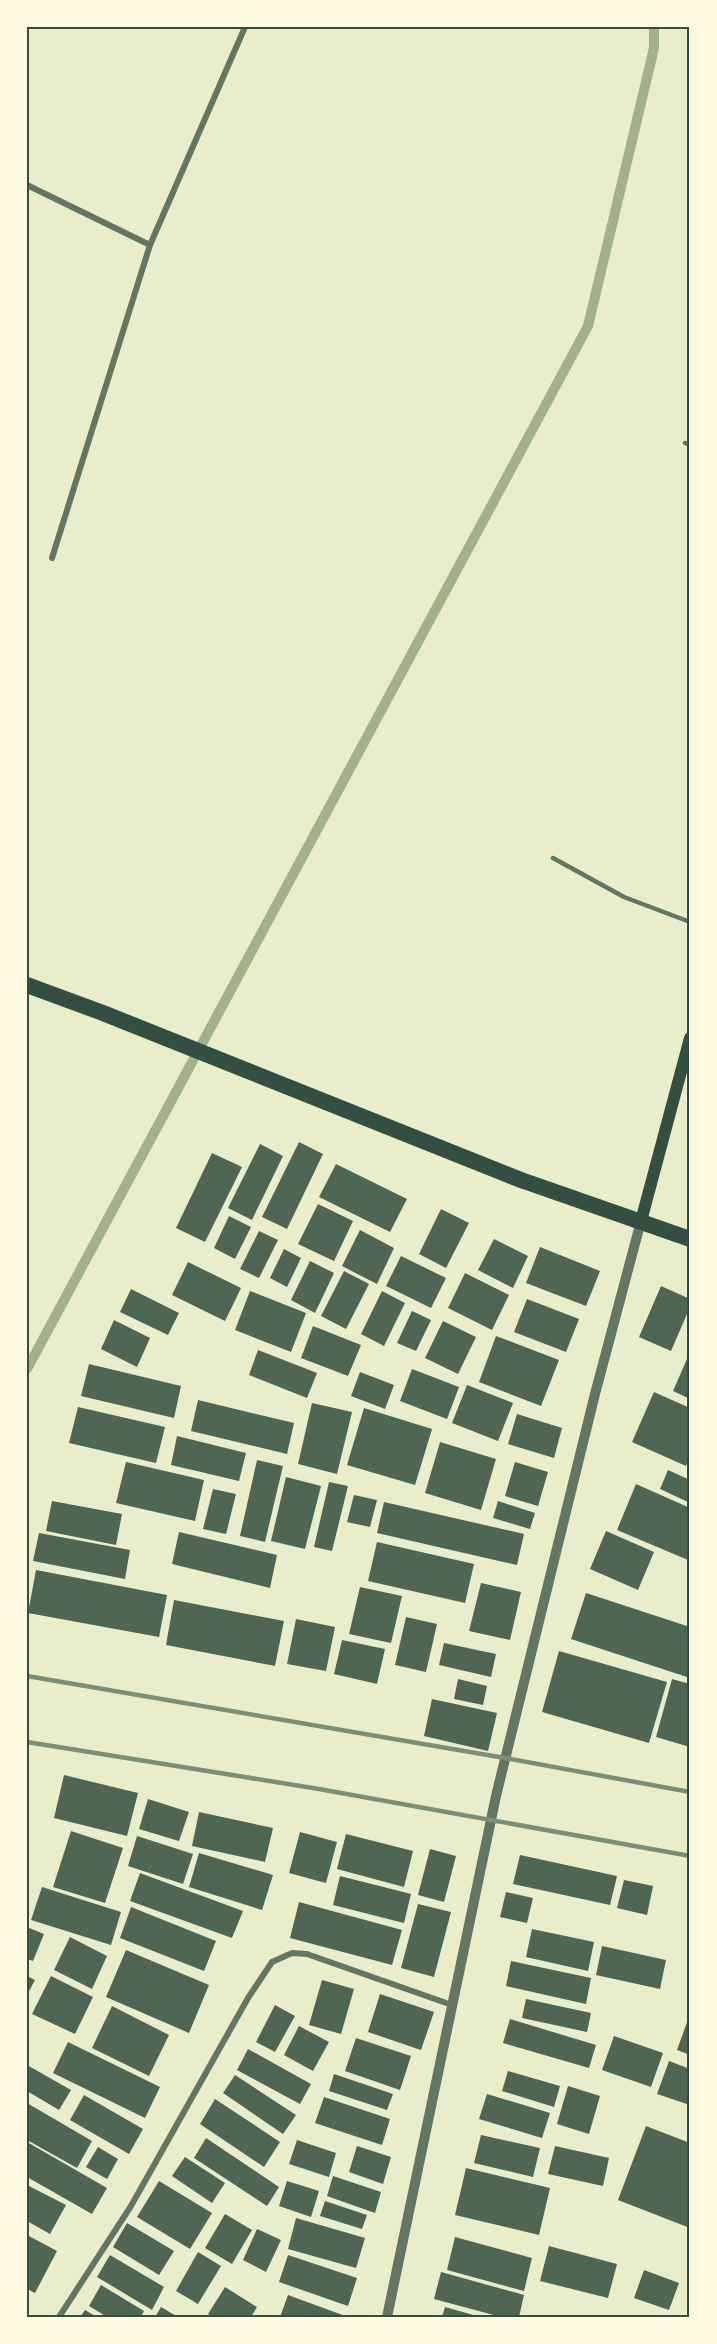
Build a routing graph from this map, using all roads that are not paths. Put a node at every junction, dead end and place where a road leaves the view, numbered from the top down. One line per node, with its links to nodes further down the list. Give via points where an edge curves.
1 (245, 27): 3 (street)
2 (27, 186): 3 (street)
3 (150, 245): 4 (street)
4 (52, 558)
5 (553, 858): 6 (lane, via 624,897)
6 (690, 922)
7 (27, 985): 9 (highway, via 521,1180)
8 (690, 1038): 9 (main road)
9 (641, 1221): 10 (highway); 11 (street, via 496,1796)
10 (690, 1239)
11 (452, 2005): 12 (street, via 307,1954 292,1953 272,1962 131,2206); 13 (street)
12 (59, 2317)
13 (387, 2317)

